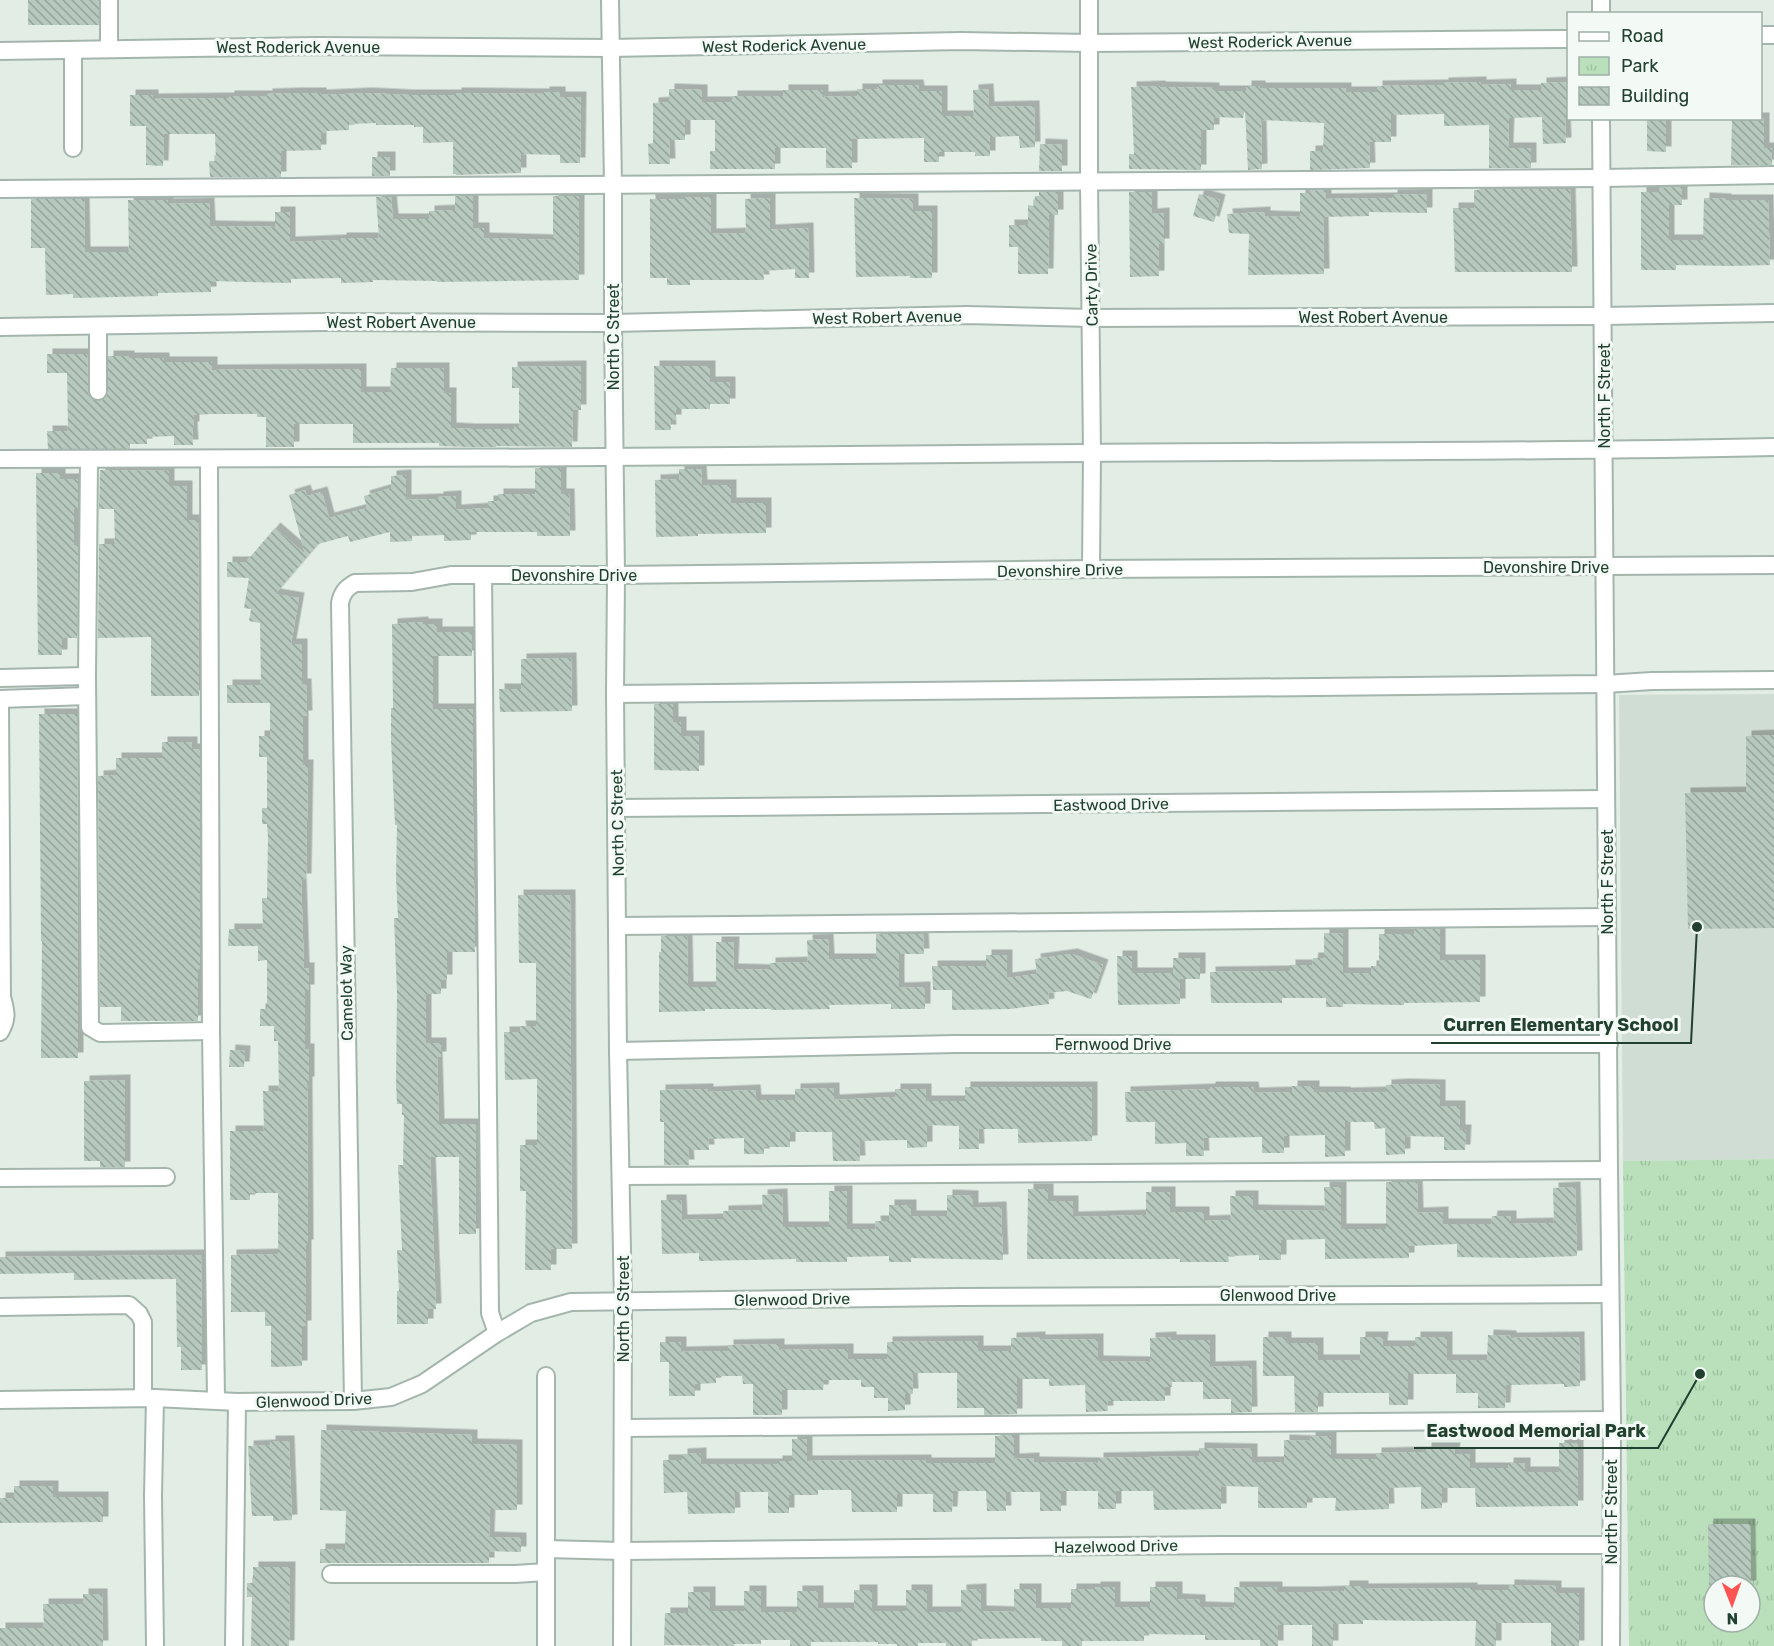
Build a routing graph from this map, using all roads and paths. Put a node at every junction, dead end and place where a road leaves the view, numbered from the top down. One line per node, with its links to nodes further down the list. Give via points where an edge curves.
1 (109, 0): 7 (street)
2 (610, 0): 6 (street, North C Street)
3 (1089, 0): 5 (street, Carty Drive)
4 (1567, 39): 5 (street, West Roderick Avenue)
5 (1089, 43): 6 (street, West Roderick Avenue, via 961,41); 14 (street, Carty Drive)
6 (610, 48): 7 (street, West Roderick Avenue); 15 (street, North C Street)
7 (109, 49): 8 (street, West Roderick Avenue)
8 (73, 50): 9 (street, West Roderick Avenue); 11 (street)
9 (0, 51)
10 (1601, 120): 13 (street, North F Street)
11 (74, 148)
12 (1774, 175): 13 (street)
13 (1602, 178): 14 (street); 18 (street, North F Street)
14 (1089, 181): 15 (street); 19 (street, Carty Drive)
15 (614, 185): 16 (street); 20 (street, North C Street)
16 (0, 189)
17 (1774, 313): 18 (street, West Robert Avenue)
18 (1604, 316): 19 (street, West Robert Avenue); 25 (street, North F Street)
19 (1092, 318): 20 (street, West Robert Avenue, via 967,315); 26 (street, Carty Drive)
20 (613, 323): 21 (street, West Robert Avenue); 27 (street, North C Street)
21 (98, 326): 22 (street, West Robert Avenue); 23 (street)
22 (0, 327)
23 (98, 391)
24 (1774, 447): 25 (street)
25 (1604, 451): 26 (street); 32 (street, North F Street)
26 (1092, 453): 27 (street); 33 (street, Carty Drive)
27 (615, 458): 30 (street); 35 (street, North C Street)
28 (0, 459): 29 (street)
29 (89, 460): 30 (street); 37 (street)
30 (209, 460): 51 (street)
31 (1774, 566): 32 (street, Devonshire Drive)
32 (1605, 567): 33 (street, Devonshire Drive); 40 (street, North F Street)
33 (1091, 569): 35 (street, Devonshire Drive)
34 (483, 575): 35 (street, Devonshire Drive); 36 (street, Devonshire Drive, via 355,583); 61 (street, via 490,1313)
35 (616, 575): 41 (street, North C Street)
36 (348, 587): 66 (street, Camelot Way, via 340,603)
37 (87, 676): 38 (street); 42 (street)
38 (0, 678)
39 (1774, 680): 40 (street)
40 (1605, 684): 41 (street); 45 (street, North F Street)
41 (615, 694): 47 (street, North C Street)
42 (87, 696): 43 (street); 51 (street, via 90,1027 100,1033)
43 (0, 699)
44 (0, 707): 46 (street)
45 (1606, 799): 47 (street, Eastwood Drive); 48 (street, North F Street)
46 (1, 801): 50 (street, via 2,997 6,1012)
47 (616, 808): 49 (street, North C Street)
48 (1607, 917): 49 (street); 52 (street, North F Street)
49 (618, 926): 53 (street, North C Street)
50 (3, 1028)
51 (211, 1031): 65 (street)
52 (1609, 1044): 53 (street, Fernwood Drive, via 956,1044); 54 (street, North F Street)
53 (618, 1051): 55 (street, North C Street)
54 (1609, 1170): 55 (street); 58 (street, North F Street)
55 (621, 1176): 59 (street, North C Street)
56 (166, 1177): 57 (street)
57 (0, 1178)
58 (1610, 1294): 59 (street, Glenwood Drive, via 970,1296); 68 (street, North F Street)
59 (623, 1302): 61 (street, Glenwood Drive, via 571,1302 531,1313); 69 (street, North C Street)
60 (0, 1307): 63 (street, via 129,1305 143,1322)
61 (497, 1333): 66 (street, Glenwood Drive, via 422,1384 391,1397)
62 (546, 1376): 71 (street)
63 (149, 1398): 64 (street, Glenwood Drive); 65 (street, Glenwood Drive); 75 (street)
64 (0, 1400)
65 (216, 1401): 67 (street, Glenwood Drive)
66 (353, 1401): 67 (street, Glenwood Drive)
67 (237, 1402): 76 (street)
68 (1612, 1420): 69 (street); 70 (street, North F Street)
69 (623, 1428): 72 (street, North C Street)
70 (1611, 1545): 72 (street, Hazelwood Drive); 79 (street, North F Street)
71 (547, 1549): 72 (street, Hazelwood Drive); 73 (street)
72 (622, 1551): 78 (street, North C Street)
73 (546, 1572): 74 (street); 77 (street)
74 (331, 1574)
75 (155, 1646)
76 (234, 1646)
77 (546, 1646)
78 (622, 1646)
79 (1611, 1646)

